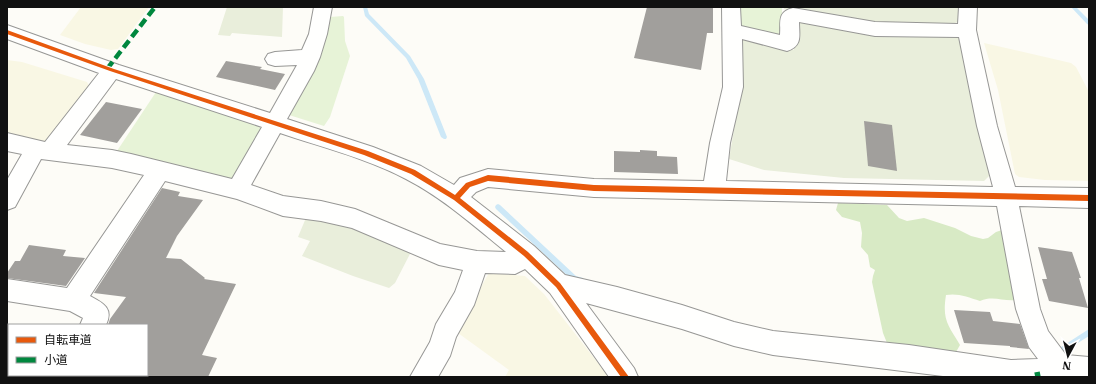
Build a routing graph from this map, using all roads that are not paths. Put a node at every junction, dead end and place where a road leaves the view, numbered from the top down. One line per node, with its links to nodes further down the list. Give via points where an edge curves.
1 (323, 7): 7 (street, via 321,25)
2 (731, 7): 4 (street)
3 (968, 7): 5 (street)
4 (732, 30): 5 (street, via 787,44 790,16 793,14 875,29); 15 (street, via 733,87 715,173)
5 (967, 30): 16 (street, via 987,126)
6 (7, 32): 9 (street)
7 (310, 57): 8 (street); 10 (street, via 297,87)
8 (275, 59)
9 (112, 70): 10 (street); 12 (street)
10 (275, 122): 14 (street); 17 (street, via 413,172)
11 (7, 142): 12 (street)
12 (43, 150): 13 (street, via 112,159); 19 (street)
13 (160, 170): 14 (street); 24 (street)
14 (237, 190): 21 (street, via 283,206 355,219 439,254)
15 (715, 191): 16 (street); 17 (street, via 594,188 488,178 468,185)
16 (1006, 195): 18 (street); 26 (street, via 1028,309 1038,338)
17 (456, 198): 20 (street)
18 (1089, 198)
19 (7, 200)
20 (526, 254): 21 (street, via 515,263); 22 (street)
21 (477, 262): 28 (street, via 465,297)
22 (558, 284): 26 (street, via 773,343 1011,372 1037,372); 29 (street)
23 (7, 290): 24 (street)
24 (73, 300): 25 (street, via 96,312 96,320)
25 (93, 324)
26 (1060, 368): 27 (street)
27 (1089, 370)
28 (423, 377)
29 (625, 377)

